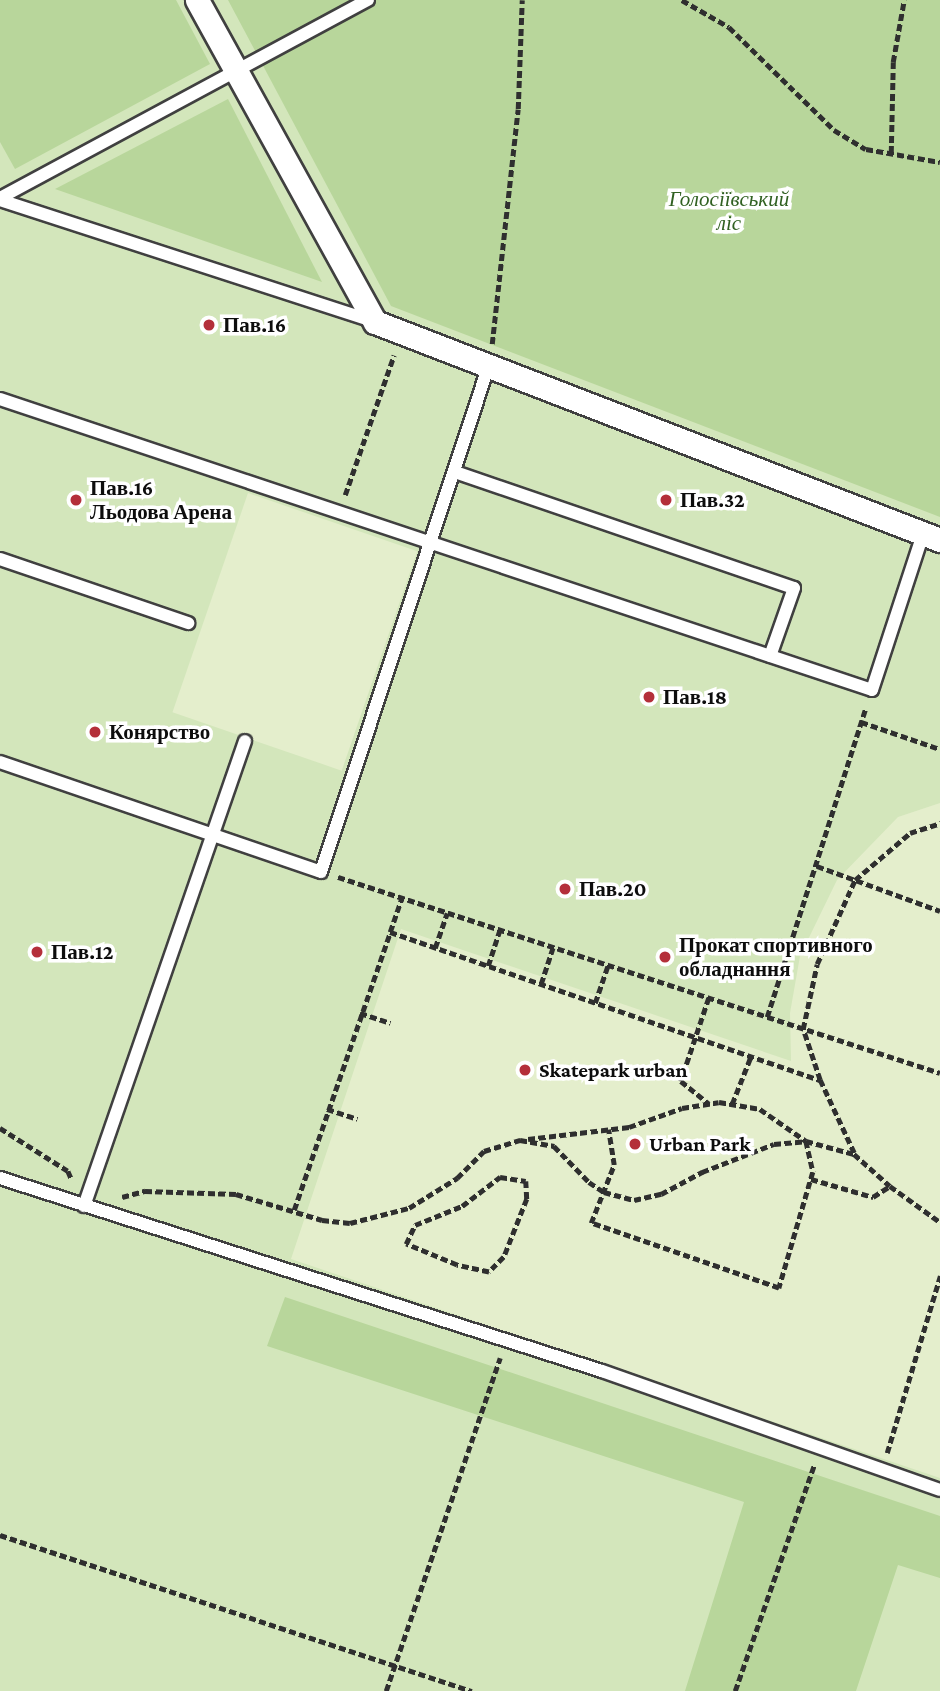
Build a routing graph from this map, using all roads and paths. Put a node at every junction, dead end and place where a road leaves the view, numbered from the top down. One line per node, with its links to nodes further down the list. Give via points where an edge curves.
1 (197, 0): 6 (street)
2 (368, 0): 6 (lane)
3 (522, 0): 12 (path, via 518,109)
4 (682, 0): 7 (path, via 729,27 834,130 866,149)
5 (904, 0): 7 (path, via 893,62)
6 (236, 71): 9 (lane); 10 (street)
7 (891, 153): 8 (path)
8 (940, 162)
9 (0, 199): 10 (lane)
10 (374, 322): 11 (street)
11 (401, 334): 12 (street); 15 (path)
12 (489, 365): 14 (lane); 16 (street)
13 (0, 399): 15 (lane)
14 (455, 472): 17 (lane); 20 (lane, via 794,588)
15 (339, 512): 17 (lane)
16 (932, 537): 21 (lane)
17 (432, 544): 20 (lane); 29 (lane)
18 (0, 559): 19 (lane)
19 (188, 622)
20 (770, 656): 21 (lane)
21 (872, 690): 22 (path)
22 (861, 722): 24 (path); 28 (path)
23 (245, 741): 27 (lane)
24 (940, 749)
25 (0, 762): 27 (lane)
26 (940, 823): 30 (path, via 910,832)
27 (213, 835): 29 (lane); 64 (lane)
28 (817, 866): 30 (path); 44 (path)
29 (321, 872): 31 (path)
30 (855, 880): 32 (path); 46 (path, via 817,964)
31 (402, 898): 33 (path); 35 (path)
32 (940, 911)
33 (447, 913): 34 (path); 36 (path)
34 (500, 930): 37 (path); 39 (path)
35 (390, 932): 36 (path); 43 (path)
36 (435, 948): 39 (path)
37 (553, 948): 38 (path); 40 (path)
38 (608, 965): 41 (path); 42 (path)
39 (488, 966): 40 (path)
40 (541, 984): 42 (path)
41 (709, 998): 44 (path); 47 (path)
42 (595, 1003): 47 (path)
43 (360, 1013): 45 (path); 53 (path)
44 (766, 1017): 46 (path)
45 (390, 1023)
46 (803, 1029): 49 (path); 50 (path)
47 (695, 1037): 48 (path); 51 (path, via 681,1081)
48 (751, 1056): 50 (path); 52 (path)
49 (940, 1073)
50 (820, 1080): 59 (path)
51 (709, 1104): 52 (path); 56 (path)
52 (732, 1104): 58 (path, via 760,1109)
53 (327, 1109): 54 (path); 65 (path)
54 (357, 1119)
55 (0, 1128): 64 (path, via 68,1171)
56 (608, 1129): 57 (path); 63 (path, via 614,1165)
57 (520, 1140): 63 (path, via 554,1146); 65 (path, via 484,1151 457,1178 409,1208 350,1223)
58 (806, 1141): 59 (path); 61 (path); 63 (path, via 774,1144 702,1172 661,1194 634,1200)
59 (854, 1154): 62 (path)
60 (0, 1178): 64 (lane)
61 (811, 1179): 62 (path, via 873,1197); 63 (path, via 779,1288 591,1223)
62 (890, 1186): 66 (path)
63 (604, 1192)
64 (84, 1206): 65 (path, via 145,1191 193,1191 236,1194); 69 (lane)
65 (294, 1210)
66 (940, 1222)
67 (406, 1244): 67 (path, via 457,1265 489,1272 509,1245 527,1199 526,1181 500,1177 462,1206 415,1225)
68 (940, 1276): 71 (path)
69 (506, 1340): 70 (lane); 74 (path)
70 (820, 1448): 71 (lane); 77 (path)
71 (882, 1469): 72 (lane)
72 (940, 1490)
73 (0, 1535): 74 (path)
74 (395, 1666): 75 (path); 76 (path)
75 (386, 1691)
76 (472, 1691)
77 (735, 1691)

